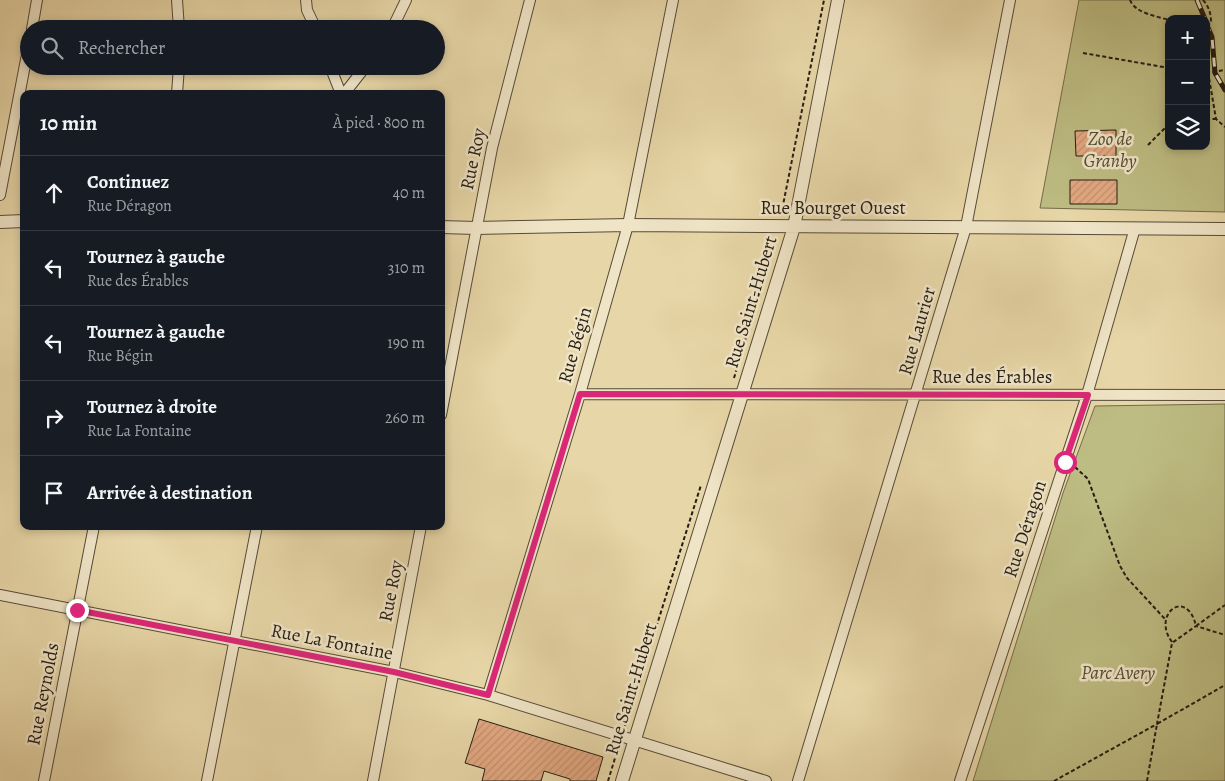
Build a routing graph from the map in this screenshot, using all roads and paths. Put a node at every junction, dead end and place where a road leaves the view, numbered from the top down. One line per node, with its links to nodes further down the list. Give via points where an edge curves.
1 (37, 0): 12 (street)
2 (177, 0): 13 (street)
3 (306, 0): 14 (street)
4 (406, 0): 15 (street)
5 (530, 0): 43 (street, Rue Roy, via 492,148)
6 (673, 0): 39 (street, Rue Bégin)
7 (838, 0): 41 (street, Rue Saint-Hubert)
8 (1010, 0): 42 (street, Rue Laurier)
9 (1130, 0): 11 (path, via 1140,10)
10 (1202, 0): 16 (path, via 1208,6)
11 (1165, 19)
12 (34, 20)
13 (178, 20)
14 (312, 20)
15 (396, 20)
16 (1210, 23)
17 (1083, 53): 18 (path)
18 (1165, 67)
19 (1225, 70): 20 (path)
20 (1210, 72)
21 (23, 75): 26 (street)
22 (178, 75): 27 (street)
23 (334, 75): 28 (street)
24 (359, 75): 29 (street)
25 (1210, 88): 32 (path)
26 (20, 90)
27 (177, 90)
28 (341, 90)
29 (346, 90)
30 (20, 91): 36 (street)
31 (1210, 119): 32 (path)
32 (1216, 119): 33 (path)
33 (1225, 127)
34 (1165, 128): 35 (path)
35 (1148, 145)
36 (0, 195)
37 (20, 221): 38 (street)
38 (0, 222)
39 (628, 224): 41 (street, Rue Bourget Ouest); 43 (street, Rue Bourget Ouest); 47 (street, Rue Bégin)
40 (445, 227): 43 (street, Rue Bourget Ouest)
41 (794, 227): 42 (street, Rue Bourget Ouest); 48 (street, Rue Saint-Hubert)
42 (966, 227): 44 (street, Rue Bourget Ouest); 49 (street, Rue Laurier)
43 (476, 228): 46 (street, Rue Roy)
44 (1135, 228): 45 (street, Rue Bourget Ouest); 50 (street, Rue Déragon)
45 (1225, 229)
46 (445, 394)
47 (580, 394): 48 (street, Rue des Érables); 66 (street, Rue Bégin)
48 (742, 395): 49 (street, Rue des Érables); 68 (street, Rue Saint-Hubert)
49 (917, 395): 50 (street, Rue des Érables); 74 (street, Rue Laurier)
50 (1088, 395): 51 (street, Rue des Érables); 52 (street, Rue Déragon)
51 (1225, 395)
52 (1065, 462): 59 (path, via 1088,479 1120,566); 75 (street, Rue Déragon)
53 (93, 530): 58 (street, Rue Reynolds)
54 (256, 530): 62 (street)
55 (420, 530): 64 (street, Rue Roy)
56 (0, 595): 58 (street, Rue La Fontaine)
57 (1225, 605): 60 (path)
58 (77, 610): 62 (street, Rue La Fontaine); 69 (street, Rue Reynolds)
59 (1165, 619): 60 (path, via 1177,606 1185,606 1191,611); 63 (path, via 1167,636)
60 (1196, 626): 61 (path); 63 (path)
61 (1225, 635)
62 (234, 640): 64 (street, Rue La Fontaine); 70 (street)
63 (1172, 642): 67 (path)
64 (394, 672): 66 (street, Rue La Fontaine); 71 (street, Rue Roy)
65 (1225, 685): 67 (path)
66 (488, 695): 68 (street, Rue La Fontaine)
67 (1158, 724): 76 (path); 77 (path)
68 (634, 739): 72 (street, Rue Saint-Hubert); 73 (street, Rue La Fontaine)
69 (44, 781)
70 (206, 781)
71 (373, 781)
72 (622, 781)
73 (766, 781)
74 (798, 781)
75 (960, 781)
76 (1054, 781)
77 (1147, 781)

